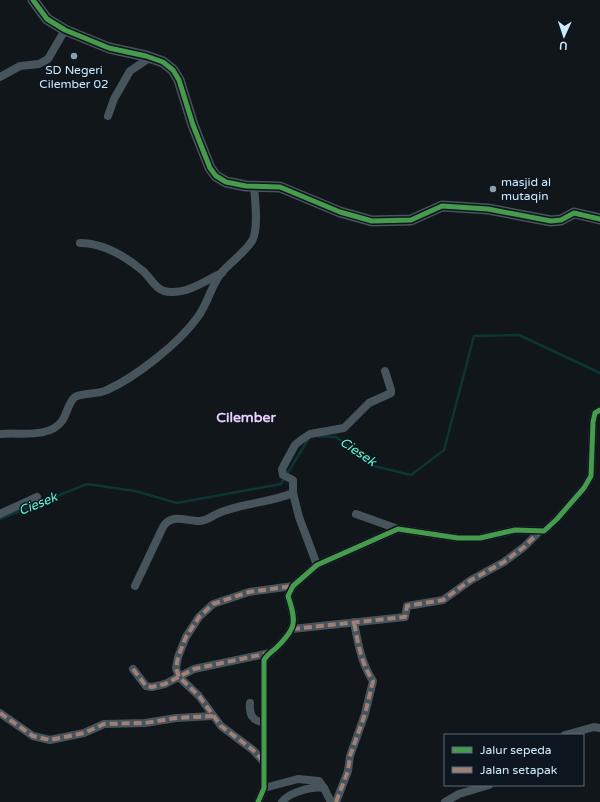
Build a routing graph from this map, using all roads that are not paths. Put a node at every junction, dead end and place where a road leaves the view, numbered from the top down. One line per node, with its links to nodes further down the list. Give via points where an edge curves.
1 (33, 0): 2 (street, via 46,19)
2 (66, 30): 3 (street, via 109,48); 4 (street, via 44,62 20,66)
3 (151, 57): 5 (street, via 130,71 114,99); 6 (street, via 167,65 177,75 193,125 212,171 226,182)
4 (0, 77)
5 (108, 116)
6 (254, 187): 7 (street, via 280,187 340,212 377,221 411,220 442,206 488,209 551,221 574,214); 9 (street, via 253,239)
7 (600, 219)
8 (80, 243): 9 (street, via 108,249 136,265 156,287 167,292 184,290)
9 (222, 273): 12 (street, via 198,317 146,366 107,390 75,397 63,420 53,429)
10 (386, 371): 13 (street, via 390,393 369,403 344,428 310,434 295,445 282,471 283,475 292,478)
11 (600, 410): 18 (street, via 593,419 592,472 587,484 557,519 544,531)
12 (0, 434)
13 (293, 493): 19 (street); 20 (street, via 229,509 207,520 170,520 163,527)
14 (36, 497): 15 (street)
15 (0, 514)
16 (356, 514): 17 (street)
17 (398, 529): 18 (street, via 458,538 486,537 515,530); 19 (street)
18 (539, 532): 22 (street, via 504,562 443,600 407,606 404,617)
19 (317, 565): 21 (street)
20 (135, 586)
21 (293, 586): 23 (street, via 288,596 294,617); 26 (street, via 243,593 213,604 205,610 191,628 180,651 176,668)
22 (354, 622): 23 (street); 40 (street, via 358,647 373,681 348,770)
23 (292, 629): 24 (street)
24 (271, 653): 26 (street, via 194,669); 30 (street, via 264,660)
25 (133, 669): 26 (street, via 149,687 165,684)
26 (179, 677): 29 (street, via 199,696)
27 (250, 703): 30 (street, via 252,718 257,722)
28 (0, 713): 29 (street, via 33,736 50,740 84,733 104,724 145,723)
29 (212, 716): 33 (street, via 228,733 253,750)
30 (263, 722): 33 (street)
31 (600, 728): 32 (street, via 594,727)
32 (569, 734)
33 (263, 761): 35 (street)
34 (486, 786): 41 (street, via 459,794)
35 (264, 788): 36 (street, via 303,779 319,782); 37 (street)
36 (324, 788): 38 (street, via 310,789 288,797); 39 (street)
37 (258, 802)
38 (282, 802)
39 (331, 802)
40 (336, 802)
41 (445, 802)

